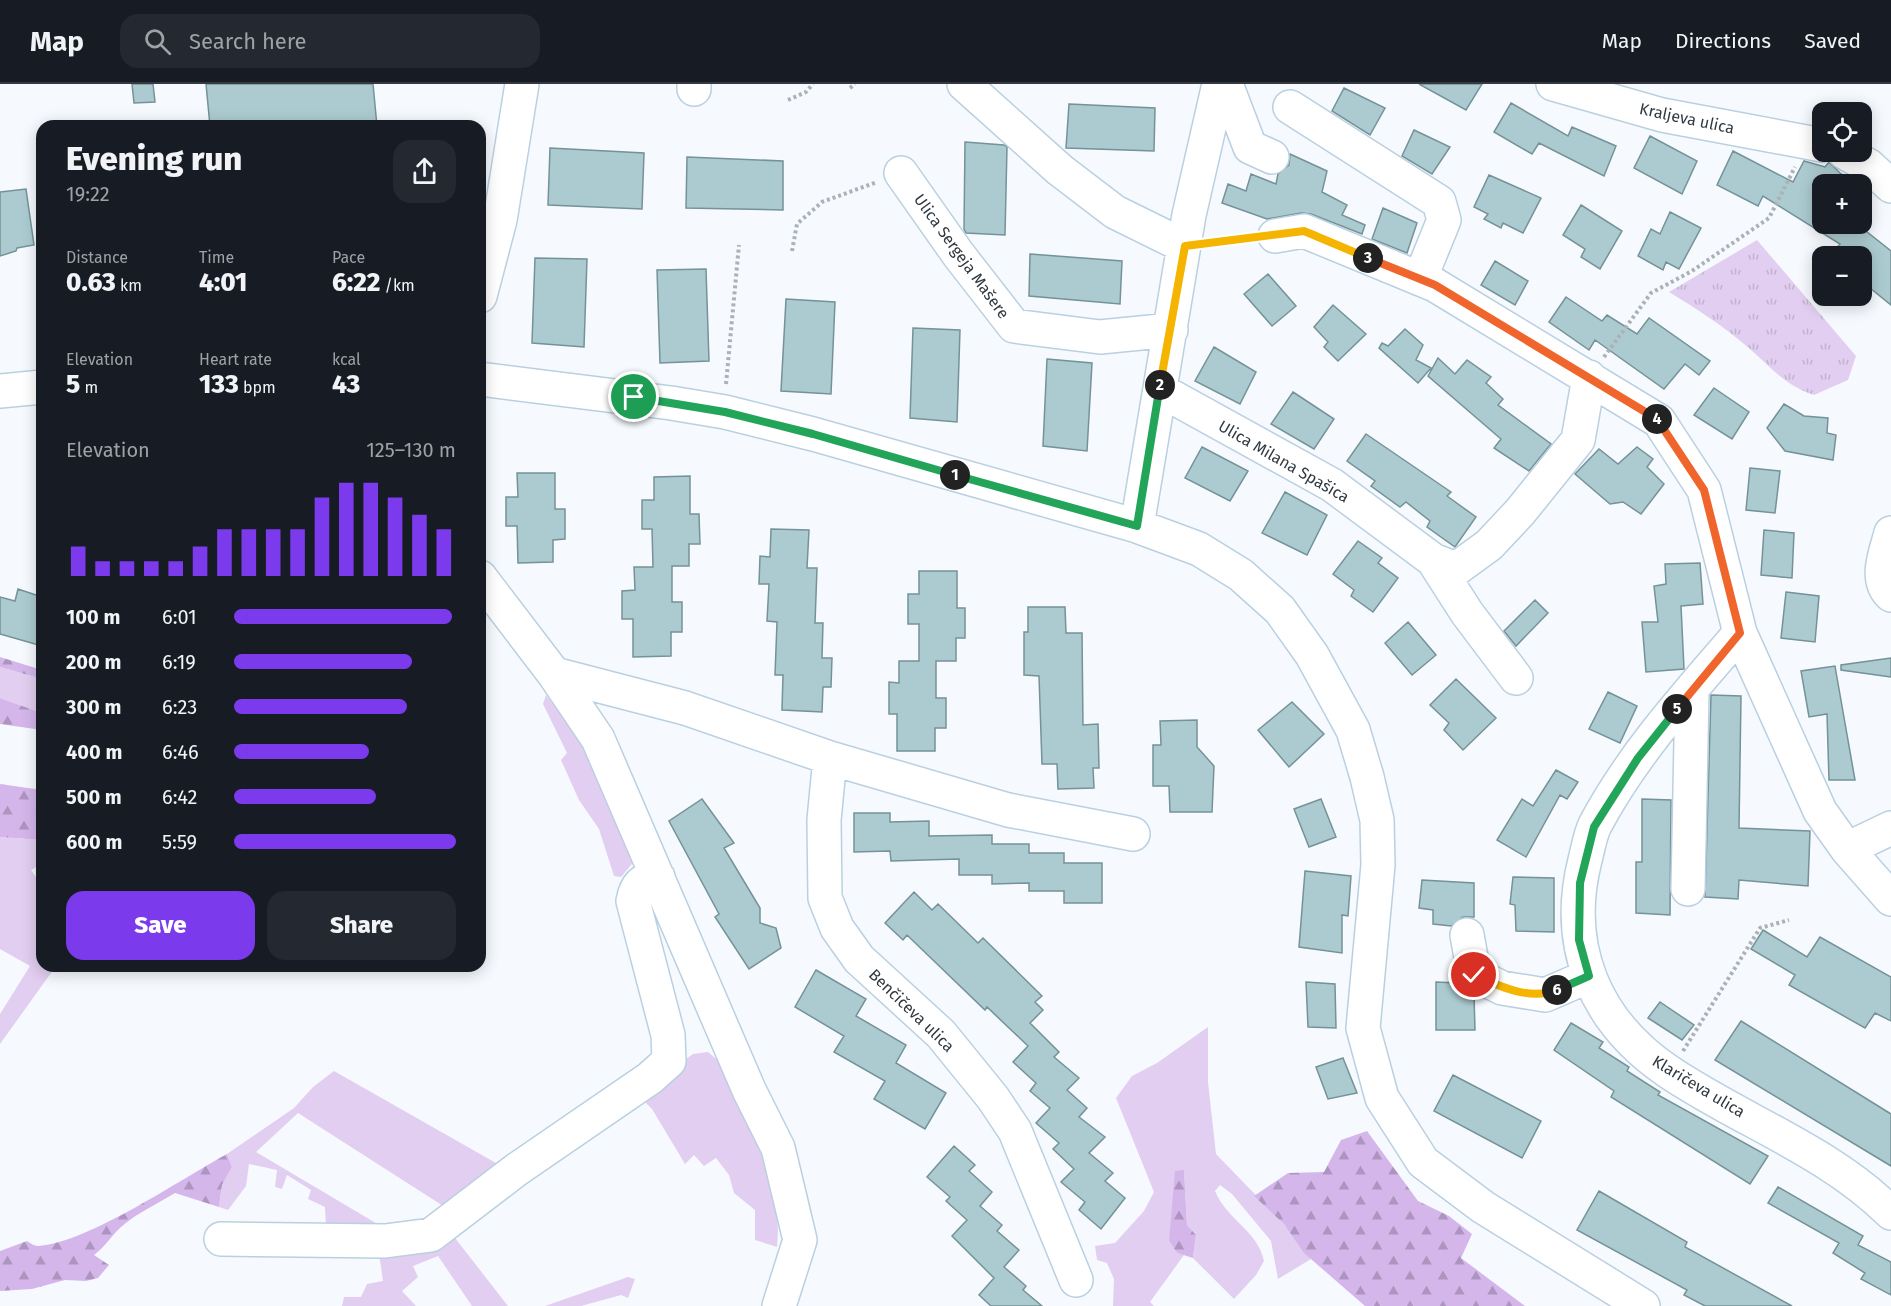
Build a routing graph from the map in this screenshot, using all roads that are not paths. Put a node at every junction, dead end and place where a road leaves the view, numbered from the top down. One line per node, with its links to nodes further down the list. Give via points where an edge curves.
1 (522, 84): 14 (street, via 500,220)
2 (964, 84): 13 (street, via 1060,170 1115,212)
3 (1219, 84): 13 (street)
4 (1226, 84): 8 (street, via 1250,147)
5 (1553, 84): 7 (street, Kraljeva ulica, via 1662,115)
6 (1290, 107): 15 (street, via 1438,202 1444,220)
7 (1812, 142)
8 (1272, 157)
9 (1862, 162): 11 (street)
10 (901, 173): 16 (street, Ulica Sergeja Mašere, via 1014,326 1101,337)
11 (1891, 186)
12 (1275, 236): 15 (street, via 1304,231)
13 (1185, 246): 16 (street)
14 (486, 273)
15 (1420, 279): 17 (street)
16 (1171, 330): 20 (street)
17 (1589, 377): 24 (street, via 1578,440 1520,513 1456,569); 27 (street, via 1659,421 1704,490)
18 (486, 380): 22 (street, via 725,412)
19 (36, 388): 21 (street)
20 (1160, 390): 22 (street); 24 (street, Ulica Milana Spašica, via 1332,484)
21 (0, 391)
22 (1137, 526): 44 (street, via 1199,549 1241,575 1280,610 1312,655 1353,730 1377,831 1378,865 1363,1028 1382,1098 1423,1162 1483,1207)
23 (1891, 533): 26 (street, via 1882,569)
24 (1433, 560): 29 (street, Ulica Milana Spašica)
25 (486, 585): 28 (street)
26 (1891, 595)
27 (1740, 633): 30 (street, Klaričeva ulica); 34 (street, via 1821,811)
28 (554, 674): 31 (street, via 685,708); 35 (street, via 598,739)
29 (1516, 678)
30 (1692, 691): 36 (street); 39 (street, Klaričeva ulica, via 1638,758 1594,827 1580,883 1579,940)
31 (830, 758): 33 (street, via 1008,810); 42 (street, Benčičeva ulica, via 824,820 825,898 837,928 859,959 941,1034 993,1098 1015,1131)
32 (1891, 828): 34 (street)
33 (1133, 834)
34 (1847, 849): 37 (street)
35 (658, 877): 41 (street, via 646,879 636,888 633,901 668,1035 669,1061 650,1078 516,1170 431,1235 385,1241); 43 (street, via 749,1090 778,1148 800,1239)
36 (1688, 889)
37 (1891, 899)
38 (1467, 935): 39 (street, via 1474,975 1502,988 1545,995)
39 (1589, 976): 40 (street, Klaričeva ulica, via 1629,1040 1669,1072 1818,1155)
40 (1891, 1213)
41 (221, 1239)
42 (1076, 1280)
43 (779, 1306)
44 (1643, 1306)

